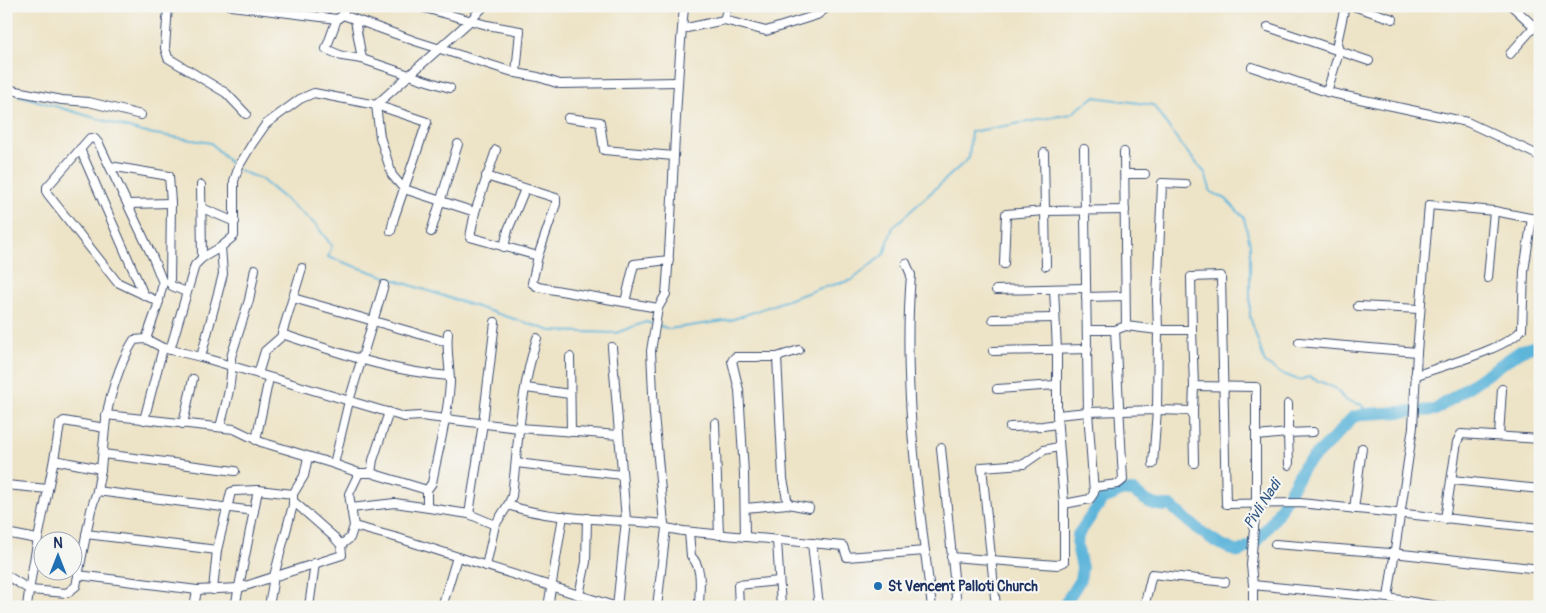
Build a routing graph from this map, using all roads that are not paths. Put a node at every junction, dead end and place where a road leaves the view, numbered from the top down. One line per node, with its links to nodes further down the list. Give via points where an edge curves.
1 (168, 6): 33 (street, via 165,48 168,58 226,93)
2 (231, 6): 12 (street)
3 (345, 6): 12 (street)
4 (417, 6): 15 (street)
5 (484, 6): 15 (street)
6 (728, 6): 16 (street)
7 (829, 6): 16 (street, via 817,15 766,31)
8 (1345, 6): 21 (street)
9 (1353, 6): 13 (street)
10 (1512, 6): 17 (street)
11 (684, 8): 19 (street)
12 (340, 17): 14 (street); 23 (street, via 326,50)
13 (1393, 19)
14 (355, 20): 20 (street); 23 (street)
15 (471, 20): 20 (street); 26 (street, via 520,31)
16 (724, 20): 19 (street)
17 (1538, 26): 22 (street)
18 (1268, 28): 21 (street)
19 (682, 29): 28 (street)
20 (439, 49): 26 (street); 27 (street)
21 (1338, 51): 24 (street); 31 (street)
22 (1510, 54)
23 (362, 59): 27 (street)
24 (1369, 61)
25 (1252, 67): 31 (street)
26 (516, 73): 28 (street, via 560,84)
27 (408, 75): 29 (street); 32 (street)
28 (678, 82): 42 (street)
29 (450, 88)
30 (6, 89): 34 (street, via 88,102)
31 (1327, 92): 43 (street, via 1467,122)
32 (376, 105): 50 (street, via 380,137 392,174); 50 (street, via 427,122); 62 (street, via 314,94 300,98 266,124 243,159 234,181)
33 (246, 114)
34 (141, 115)
35 (568, 118): 42 (street, via 600,122 604,150)
36 (458, 144): 52 (street)
37 (80, 149): 44 (street, via 88,139 95,139); 82 (street); 82 (street, via 47,188 47,193 117,282)
38 (1084, 149): 56 (street)
39 (496, 150): 47 (street)
40 (1124, 152): 45 (street)
41 (1044, 153): 58 (street)
42 (674, 156): 69 (street)
43 (1540, 156)
44 (110, 166): 53 (street, via 167,174); 54 (street)
45 (1125, 174): 46 (street); 57 (street)
46 (1145, 174)
47 (486, 176): 51 (street); 60 (street)
48 (201, 184): 55 (street)
49 (1186, 184): 98 (street, via 1162,182)
50 (404, 189): 52 (street); 63 (street)
51 (525, 189): 66 (street); 67 (street, via 556,198)
52 (440, 200): 60 (street); 64 (street)
53 (171, 203): 54 (street); 76 (street)
54 (128, 204): 76 (street)
55 (202, 208): 62 (street); 68 (street)
56 (1084, 210): 57 (street); 58 (street); 78 (street)
57 (1125, 210): 83 (street)
58 (1045, 211): 71 (street, via 1006,214); 72 (street)
59 (1494, 211): 61 (street); 75 (street); 90 (street, via 1429,205)
60 (475, 212): 66 (street, via 470,237)
61 (1536, 219): 120 (street, via 1524,271 1522,329 1519,333 1497,346)
62 (235, 222): 65 (street, via 234,238)
63 (392, 231)
64 (430, 232)
65 (221, 247): 68 (street); 114 (street, via 222,274)
66 (504, 247): 67 (street)
67 (538, 256): 87 (street, via 532,283 538,287)
68 (202, 258): 81 (street, via 195,266)
69 (669, 260): 87 (street, via 634,264); 89 (street, via 666,294)
70 (906, 263): 215 (street, via 911,275 907,357 911,422)
71 (1004, 264)
72 (1046, 266)
73 (302, 268): 85 (street)
74 (255, 269): 117 (street, via 250,300 231,357)
75 (1488, 278)
76 (167, 283): 81 (street); 86 (street)
77 (384, 285): 93 (street)
78 (1085, 288): 79 (street); 84 (street)
79 (1054, 289): 80 (street); 91 (street)
80 (996, 290)
81 (186, 292): 107 (street)
82 (144, 295): 86 (street)
83 (1125, 296): 84 (street); 95 (street)
84 (1086, 297): 96 (street)
85 (294, 298): 93 (street); 101 (street)
86 (158, 302): 102 (street)
87 (625, 302): 89 (street)
88 (1358, 306): 90 (street)
89 (658, 308): 201 (street, via 651,351)
90 (1420, 309): 112 (street)
91 (1055, 318): 92 (street); 110 (street)
92 (993, 319)
93 (374, 320): 104 (street); 116 (street)
94 (495, 322): 141 (street)
95 (1126, 326): 97 (street); 98 (street)
96 (1087, 330): 97 (street); 108 (street)
97 (1115, 330): 132 (street)
98 (1158, 330): 99 (street); 133 (street)
99 (1192, 330): 124 (street); 125 (street, via 1191,277 1221,276)
100 (448, 333): 104 (street)
101 (282, 334): 116 (street); 118 (street, via 265,351)
102 (146, 338): 107 (street); 138 (street, via 134,340 125,354)
103 (537, 338): 126 (street, via 530,358)
104 (446, 342): 119 (street)
105 (1299, 342): 112 (street)
106 (612, 347): 152 (street)
107 (166, 349): 114 (street); 140 (street)
108 (1088, 349): 110 (street); 136 (street)
109 (799, 350): 113 (street)
110 (1057, 350): 111 (street); 123 (street)
111 (993, 351)
112 (1417, 352): 120 (street)
113 (777, 356): 183 (street, via 783,480); 189 (street, via 735,358 732,361 739,390)
114 (201, 357): 117 (street)
115 (570, 357): 129 (street)
116 (362, 359): 119 (street, via 422,374); 130 (street)
117 (232, 367): 118 (street); 145 (street)
118 (258, 374): 121 (street)
119 (449, 376): 139 (street)
120 (1415, 376): 194 (street, via 1413,427)
121 (269, 378): 130 (street); 156 (street)
122 (193, 379): 143 (street)
123 (1056, 385): 127 (street); 137 (street)
124 (1194, 386): 125 (street); 134 (street)
125 (1224, 387): 153 (street, via 1256,387); 182 (street, via 1226,504)
126 (526, 388): 129 (street); 148 (street)
127 (998, 389)
128 (1502, 389): 154 (street)
129 (570, 394): 149 (street)
130 (349, 401): 135 (street); 165 (street)
131 (1288, 404): 151 (street)
132 (1120, 410): 133 (street); 136 (street); 175 (street, via 1123,480 1118,484)
133 (1157, 410): 134 (street); 166 (street)
134 (1193, 411): 164 (street)
135 (389, 412): 139 (street); 171 (street, via 372,460)
136 (1088, 412): 137 (street); 175 (street)
137 (1057, 414): 144 (street)
138 (106, 415): 140 (street); 147 (street)
139 (445, 419): 141 (street); 179 (street, via 432,483)
140 (144, 420): 143 (street)
141 (483, 423): 148 (street); 193 (street)
142 (715, 423): 207 (street)
143 (183, 424): 145 (street)
144 (1057, 424): 146 (street); 157 (street)
145 (220, 427): 156 (street, via 234,429)
146 (1010, 427)
147 (105, 428): 160 (street); 162 (street, via 64,421 60,424)
148 (519, 428): 149 (street); 163 (street)
149 (571, 432): 152 (street)
150 (1313, 432): 151 (street)
151 (1288, 434): 153 (street); 167 (street)
152 (619, 435): 172 (street)
153 (1256, 436): 182 (street)
154 (1499, 436): 155 (street); 173 (street, via 1460,434)
155 (1540, 439)
156 (256, 440): 161 (street)
157 (1058, 447): 184 (street); 220 (street, via 1044,450 1024,464 982,467)
158 (941, 448): 219 (street)
159 (1362, 448): 191 (street)
160 (103, 454): 168 (street); 169 (street)
161 (308, 457): 165 (street); 181 (street, via 304,476)
162 (54, 460): 168 (street); 177 (street)
163 (516, 463): 172 (street); 185 (street)
164 (1194, 463)
165 (334, 464): 170 (street)
166 (1153, 464)
167 (1289, 465)
168 (101, 470): 180 (street)
169 (235, 472)
170 (359, 473): 171 (street); 188 (street, via 349,494)
171 (372, 473): 179 (street)
172 (622, 475): 198 (street)
173 (1452, 480): 176 (street); 197 (street)
174 (6, 485): 177 (street)
175 (1094, 487): 184 (street, via 1090,499)
176 (1540, 488)
177 (48, 489): 203 (street)
178 (258, 490): 181 (street); 187 (street, via 232,491); 192 (street)
179 (427, 490): 186 (street)
180 (97, 491): 187 (street); 206 (street)
181 (293, 498): 213 (street); 227 (street)
182 (1256, 503): 191 (street, via 1300,503); 231 (street, via 1251,565)
183 (788, 504): 189 (street); 190 (street)
184 (1064, 504): 220 (street, via 1064,562 1057,565)
185 (508, 505): 195 (street, via 525,511); 199 (street)
186 (427, 507): 188 (street, via 395,503); 193 (street)
187 (227, 508): 192 (street); 214 (street)
188 (351, 508): 200 (street)
189 (745, 508): 208 (street)
190 (809, 508)
191 (1354, 509): 194 (street)
192 (254, 511): 233 (street)
193 (469, 514): 199 (street)
194 (1400, 514): 197 (street); 217 (street)
195 (563, 516): 196 (street); 232 (street)
196 (587, 518): 198 (street); 237 (street, via 586,562)
197 (1445, 519): 202 (street)
198 (626, 520): 201 (street); 246 (street)
199 (495, 525): 222 (street)
200 (354, 526): 213 (street, via 350,538); 218 (street)
201 (665, 526): 204 (street); 247 (street)
202 (1540, 528)
203 (39, 530)
204 (689, 532): 207 (street); 248 (street, via 691,556 700,569)
205 (6, 533): 209 (street)
206 (86, 534): 214 (street); 216 (street)
207 (719, 535): 208 (street)
208 (745, 537): 210 (street)
209 (32, 538)
210 (777, 540): 211 (street); 229 (street)
211 (812, 543): 215 (street, via 843,546 848,557); 251 (street)
212 (1276, 544): 217 (street)
213 (341, 546): 221 (street, via 342,555)
214 (217, 550): 236 (street)
215 (925, 551): 252 (street)
216 (82, 554)
217 (1394, 554): 223 (street); 238 (street)
218 (457, 557): 222 (street); 244 (street)
219 (951, 557): 220 (street); 253 (street)
220 (991, 561): 254 (street)
221 (315, 563): 227 (street); 243 (street)
222 (486, 566): 232 (street)
223 (1540, 569)
224 (6, 574): 234 (street)
225 (32, 575): 234 (street)
226 (82, 576): 235 (street)
227 (274, 576): 233 (street); 242 (street)
228 (77, 580): 234 (street, via 76,586 67,593)
229 (780, 581): 249 (street, via 738,585); 250 (street)
230 (1225, 582): 255 (street, via 1152,574)
231 (1254, 585): 238 (street); 256 (street)
232 (552, 587): 237 (street); 245 (street)
233 (239, 588): 236 (street); 241 (street)
234 (30, 590): 239 (street)
235 (197, 590): 236 (street); 240 (street)
236 (213, 590)
237 (579, 595): 246 (street)
238 (1388, 598): 257 (street)
239 (27, 607)
240 (194, 607)
241 (236, 607)
242 (269, 607)
243 (309, 607)
244 (442, 607)
245 (548, 607)
246 (617, 607)
247 (657, 607)
248 (698, 607)
249 (740, 607)
250 (781, 607)
251 (819, 607)
252 (932, 607)
253 (957, 607)
254 (996, 607)
255 (1144, 607)
256 (1253, 607)
257 (1444, 607)

